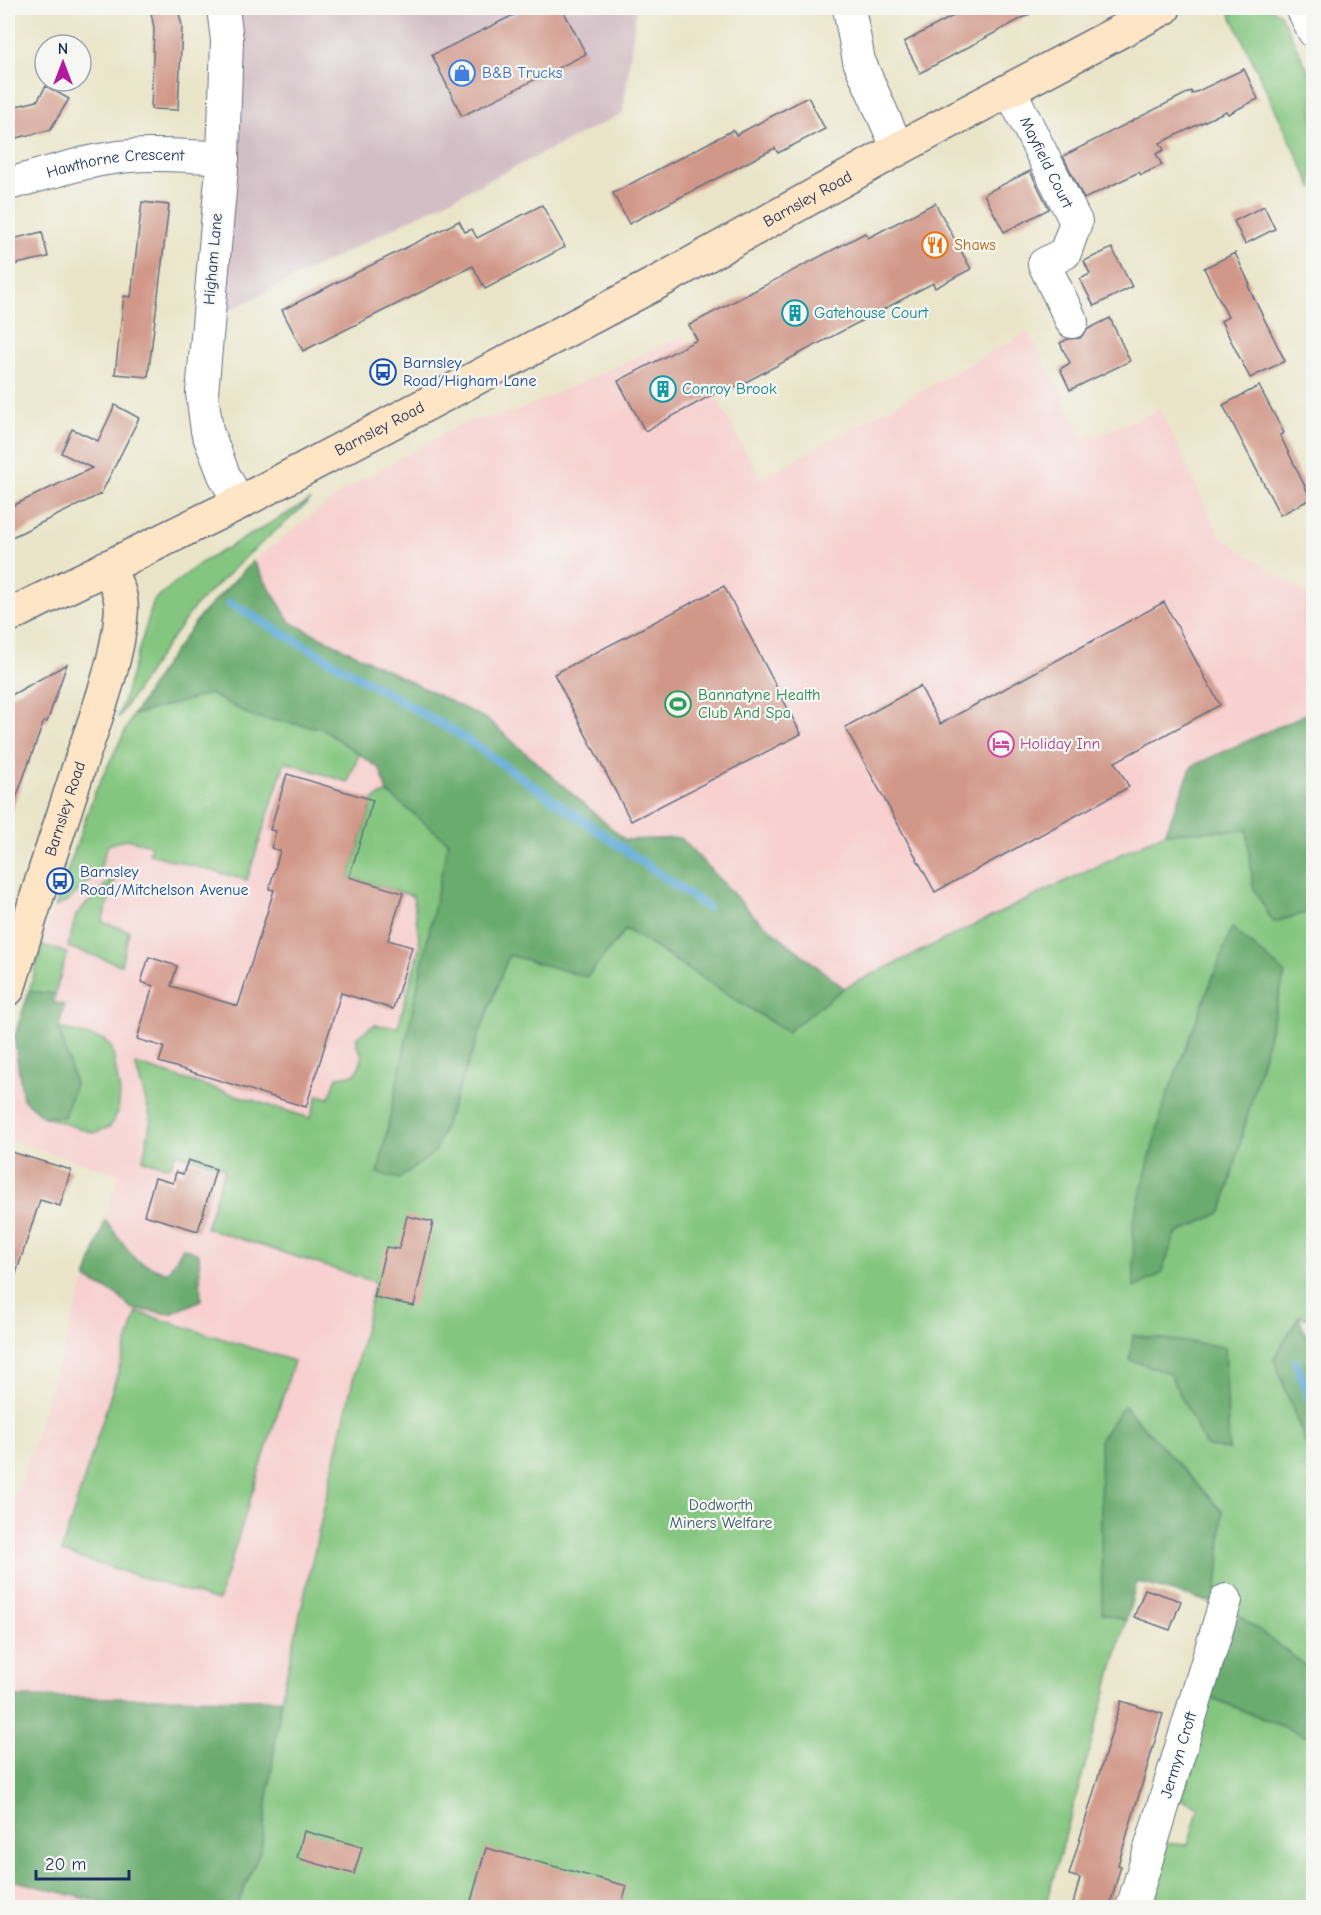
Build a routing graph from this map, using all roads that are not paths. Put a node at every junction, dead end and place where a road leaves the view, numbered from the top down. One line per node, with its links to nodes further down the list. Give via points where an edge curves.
1 (223, 8): 8 (street, Higham Lane, via 228,40)
2 (849, 8): 7 (street, via 859,61)
3 (1164, 8): 6 (main road, Barnsley Road)
4 (1302, 8): 5 (street)
5 (1314, 32)
6 (1010, 90): 7 (main road, Barnsley Road); 10 (street, Mayfield Court, via 1076,222 1065,253 1044,264)
7 (897, 149): 11 (main road, Barnsley Road, via 662,280)
8 (222, 157): 9 (street, Hawthorne Crescent, via 128,156); 11 (street, Higham Lane, via 202,393 207,430)
9 (8, 184)
10 (1072, 322)
11 (239, 503): 12 (main road, Barnsley Road)
12 (108, 567): 13 (main road); 14 (main road, Barnsley Road, via 120,590 122,613 117,644)
13 (8, 616)
14 (8, 989)
15 (1226, 1600): 16 (street, Jermyn Croft)
16 (1132, 1908)

